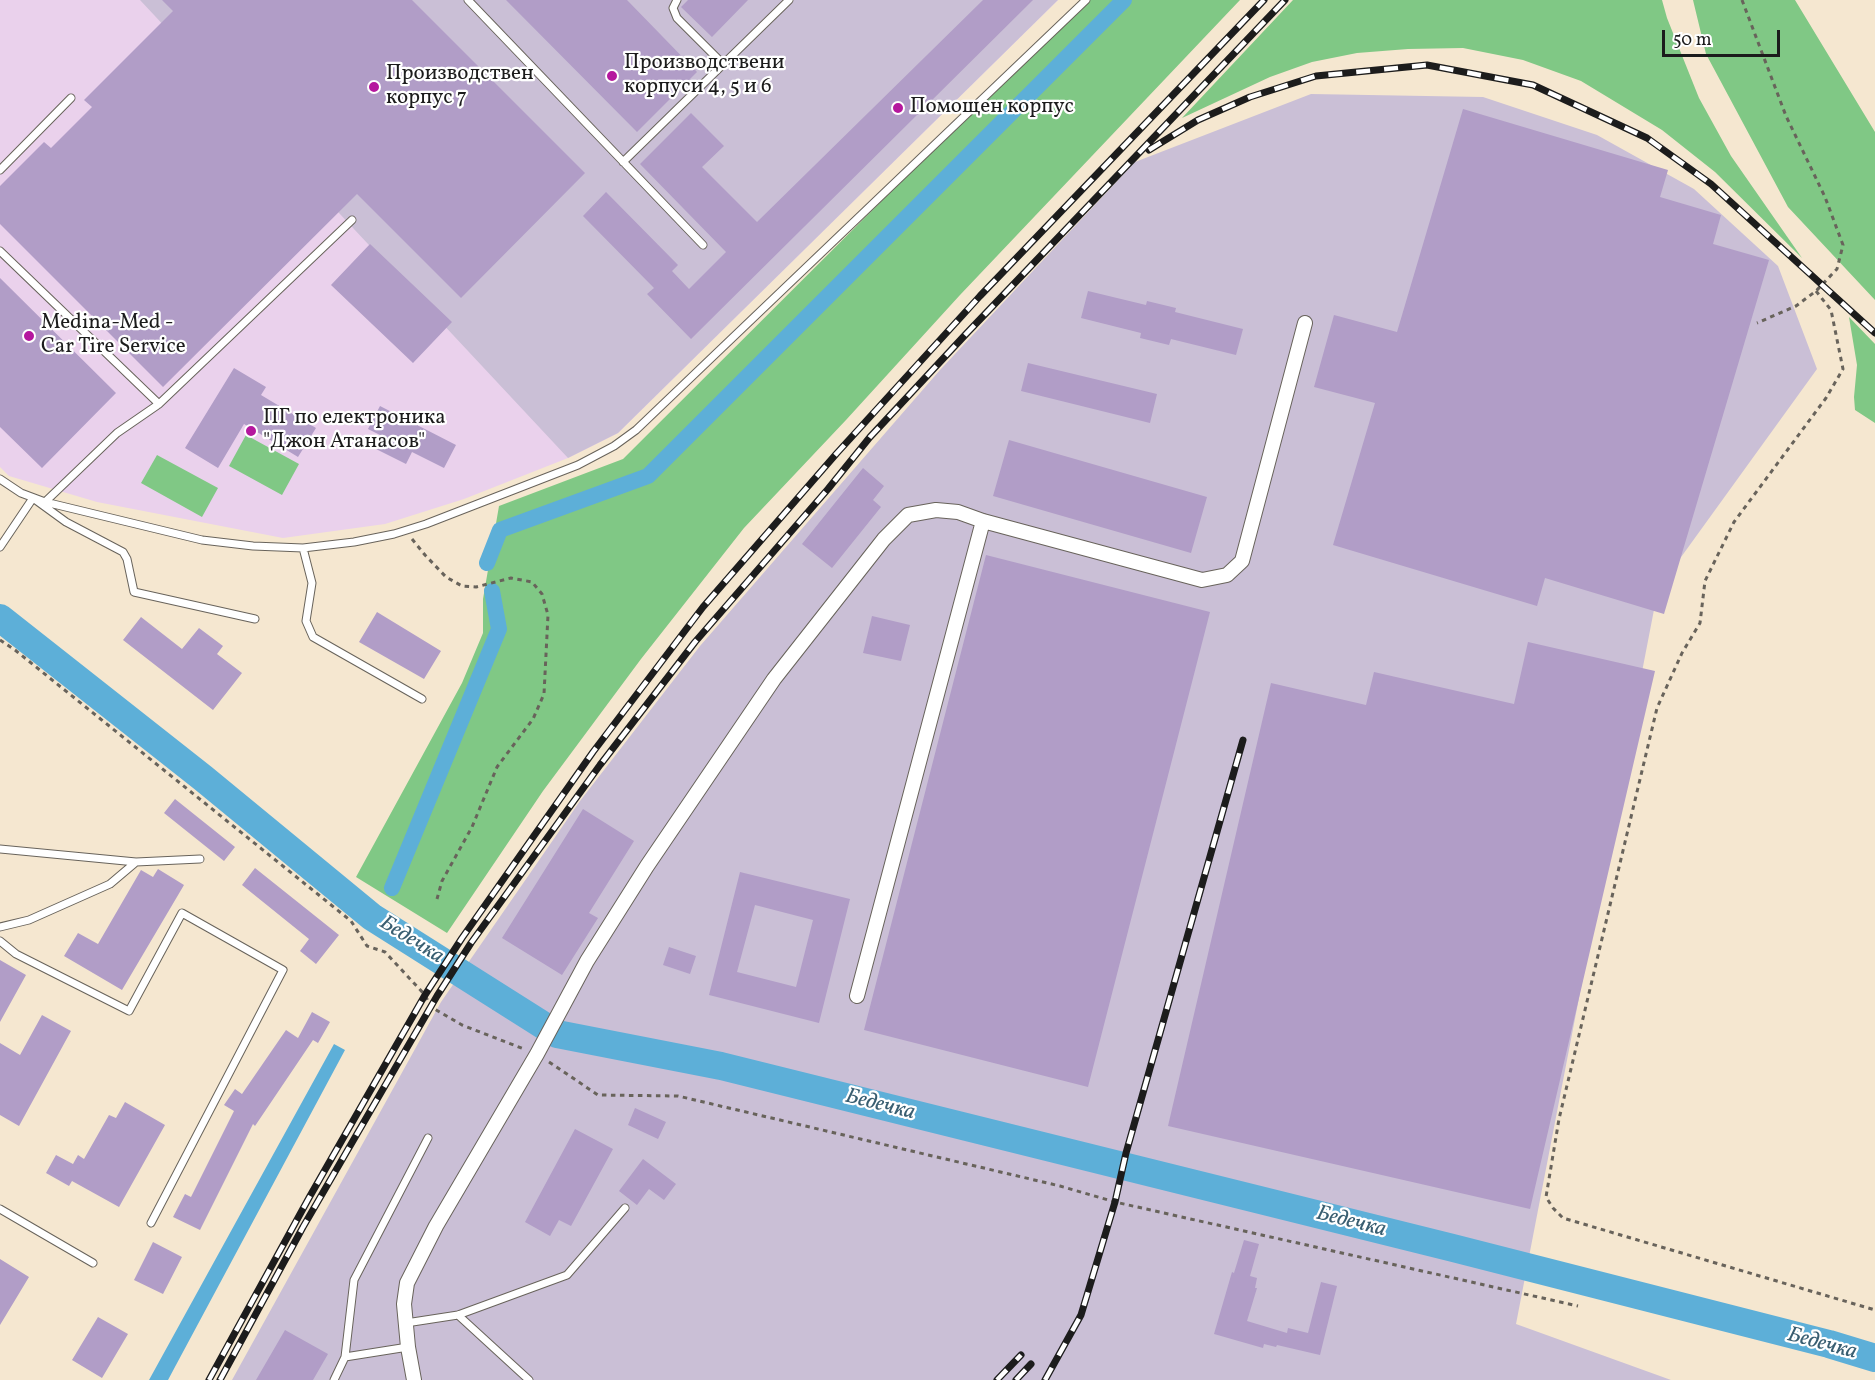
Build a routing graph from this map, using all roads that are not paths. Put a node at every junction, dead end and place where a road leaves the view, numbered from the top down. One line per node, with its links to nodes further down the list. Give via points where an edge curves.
1 (468, 0): 7 (lane)
2 (677, 0): 5 (lane, via 673,8 677,18)
3 (789, 0): 5 (lane)
4 (1086, 0): 19 (lane, via 636,430 614,446 578,465 426,524 375,538)
5 (723, 64): 7 (lane)
6 (71, 99): 8 (lane)
7 (623, 162): 10 (lane)
8 (0, 170)
9 (352, 220): 13 (lane)
10 (703, 245)
11 (0, 250): 13 (lane)
12 (1305, 323): 17 (street, via 1242,561 1227,575 1202,580)
13 (159, 404): 16 (lane, via 117,433)
14 (0, 479): 15 (lane)
15 (33, 498): 16 (lane); 18 (lane); 20 (lane, via 56,516 123,552 134,592)
16 (45, 502): 19 (lane, via 202,540)
17 (983, 521): 27 (street); 34 (street, via 958,512 936,510 908,515 884,539 774,679 587,961 407,1283)
18 (0, 547)
19 (303, 548): 21 (lane, via 312,583 306,621 314,637)
20 (255, 619)
21 (422, 699)
22 (0, 849): 24 (lane)
23 (200, 859): 24 (lane)
24 (136, 862): 25 (lane, via 110,884 29,920)
25 (0, 927)
26 (0, 941): 31 (lane, via 16,954 129,1011 182,913 283,970)
27 (857, 996)
28 (428, 1138): 36 (lane, via 354,1280)
29 (625, 1208): 33 (lane, via 567,1275)
30 (0, 1209): 32 (lane)
31 (151, 1223)
32 (93, 1263)
33 (458, 1315): 34 (lane); 39 (lane)
34 (406, 1323): 35 (street)
35 (408, 1347): 36 (lane); 38 (street)
36 (345, 1357): 37 (lane)
37 (334, 1380)
38 (414, 1380)
39 (529, 1380)

